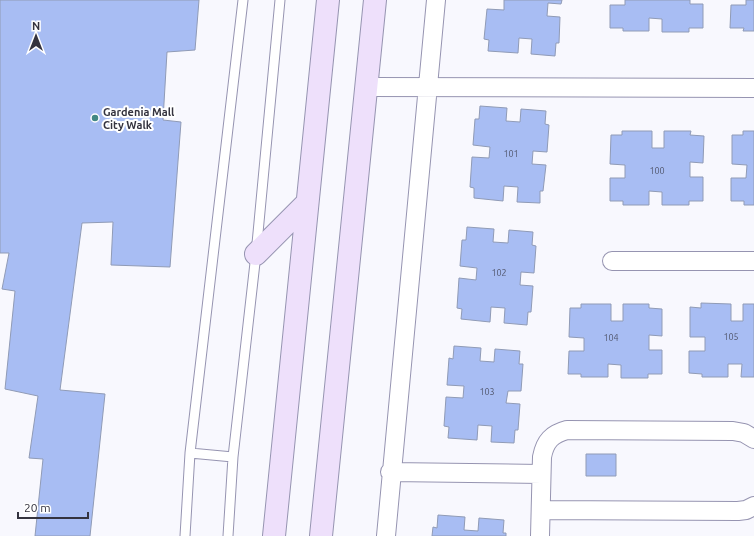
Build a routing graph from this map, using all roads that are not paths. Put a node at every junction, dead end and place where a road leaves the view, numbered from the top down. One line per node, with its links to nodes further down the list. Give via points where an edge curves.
1 (243, 0): 14 (lane)
2 (280, 0): 10 (lane)
3 (328, 0): 9 (street)
4 (375, 0): 6 (street)
5 (436, 0): 7 (street)
6 (366, 87): 7 (street); 23 (street)
7 (427, 87): 8 (street); 16 (street)
8 (754, 88)
9 (307, 203): 10 (street); 22 (street)
10 (256, 254): 15 (lane)
11 (612, 261): 12 (street)
12 (754, 261)
13 (754, 439): 17 (street, via 744,433 733,431 567,430 549,438 544,447)
14 (190, 453): 15 (lane); 20 (lane)
15 (233, 457): 21 (lane)
16 (390, 472): 17 (street); 24 (street)
17 (542, 474): 19 (street)
18 (754, 506): 19 (street, via 738,511)
19 (541, 510): 25 (street)
20 (185, 536)
21 (228, 536)
22 (274, 536)
23 (321, 536)
24 (386, 536)
25 (540, 536)

